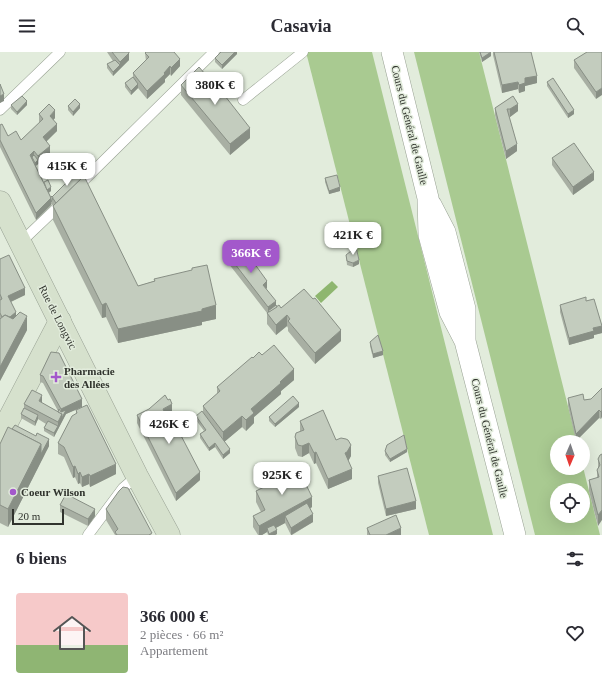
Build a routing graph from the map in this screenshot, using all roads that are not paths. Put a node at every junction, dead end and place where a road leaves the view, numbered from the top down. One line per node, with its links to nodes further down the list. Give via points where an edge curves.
1 (60, 52): 6 (lane)
2 (214, 52): 8 (lane)
3 (303, 52): 5 (lane)
4 (392, 52): 14 (street, Cours du Général de Gaulle, via 428,198 445,232 465,309 465,341)
5 (243, 100)
6 (0, 110)
7 (0, 202): 8 (street, Rue de Longvic)
8 (20, 243): 9 (street, Rue de Longvic)
9 (60, 321): 10 (street); 11 (street, Rue de Longvic)
10 (0, 436)
11 (137, 476): 12 (lane, via 123,488); 13 (street, Rue de Longvic)
12 (88, 535)
13 (169, 535)
14 (515, 535)

